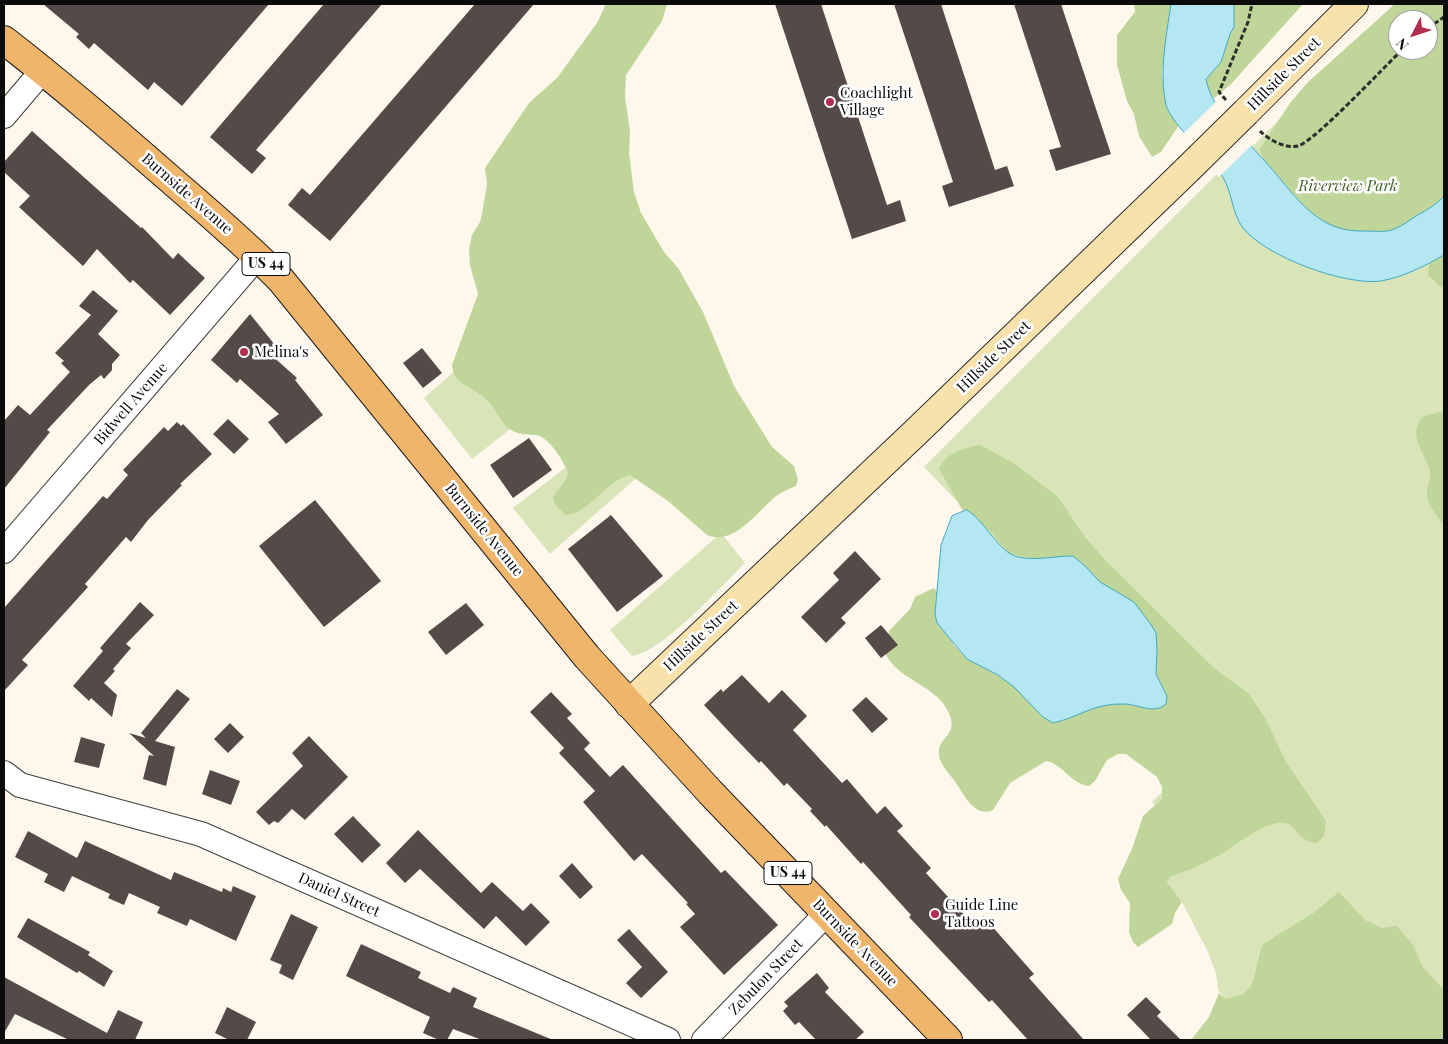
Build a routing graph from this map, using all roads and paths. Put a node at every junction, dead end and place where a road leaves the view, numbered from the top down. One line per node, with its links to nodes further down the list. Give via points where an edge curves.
1 (1252, 4): 6 (path, via 1248,22 1219,92)
2 (1354, 4): 6 (main road, Hillside Street)
3 (4, 40): 5 (main road, Burnside Avenue / US 44)
4 (1392, 60): 6 (path, via 1317,134 1299,146 1269,139)
5 (43, 70): 7 (street); 8 (main road, Burnside Avenue / US 44)
6 (1243, 114): 10 (main road, Hillside Street, bridge, via 916,432)
7 (4, 116)
8 (258, 256): 9 (street, Bidwell Avenue); 10 (main road, Burnside Avenue / US 44, via 301,304 554,618)
9 (4, 551)
10 (629, 704): 12 (main road, Burnside Avenue / US 44)
11 (4, 772): 13 (street, Daniel Street, via 20,785 201,834)
12 (827, 913): 14 (street, Zebulon Street); 15 (main road, Burnside Avenue / US 44)
13 (668, 1040)
14 (704, 1040)
15 (948, 1040)

